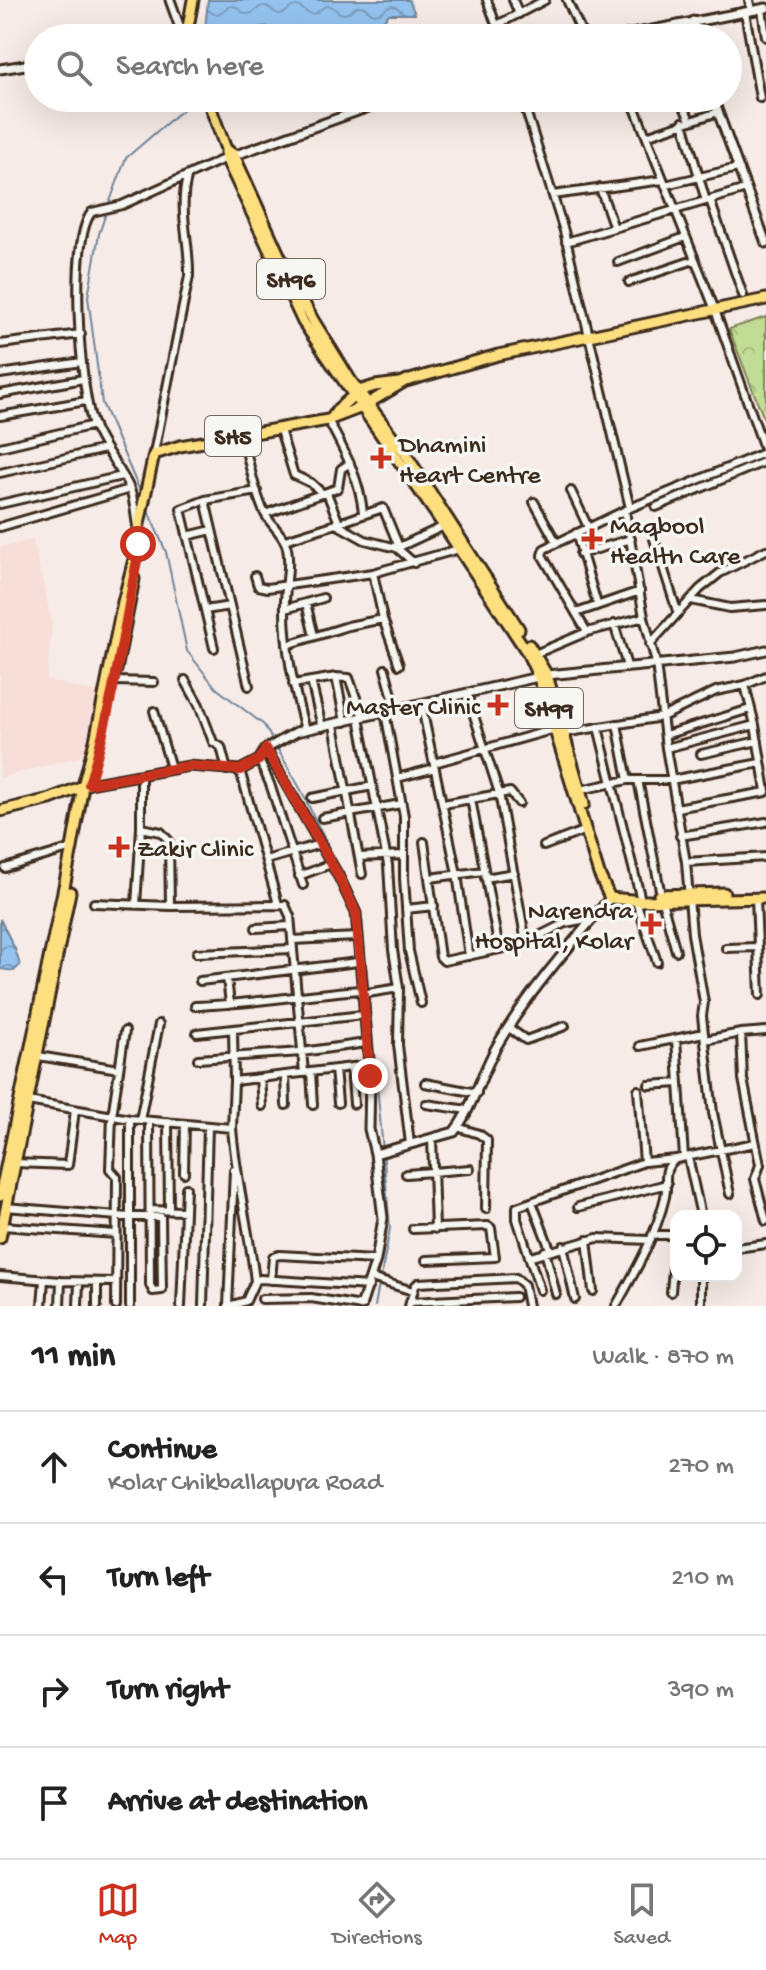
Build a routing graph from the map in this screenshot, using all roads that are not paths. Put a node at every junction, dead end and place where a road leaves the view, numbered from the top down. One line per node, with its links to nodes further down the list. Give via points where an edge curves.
1 (170, 0): 14 (street)
2 (193, 0): 15 (main road)
3 (487, 0): 16 (street)
4 (513, 0): 12 (street)
5 (545, 0): 8 (street)
6 (580, 0): 9 (street)
7 (749, 0): 11 (street)
8 (536, 2): 12 (street)
9 (568, 2): 18 (street)
10 (764, 8): 11 (street); 21 (street)
11 (748, 11): 13 (street); 24 (street)
12 (519, 14): 17 (street)
13 (693, 21): 19 (street); 20 (street)
14 (179, 24)
15 (187, 24)
16 (497, 24)
17 (499, 24)
18 (578, 24)
19 (679, 24)
20 (694, 24)
21 (766, 37)
22 (24, 65): 23 (street)
23 (0, 69)
24 (760, 98)
25 (212, 112): 33 (main road, SH96)
26 (353, 112): 33 (street)
27 (526, 112): 40 (street)
28 (637, 112): 32 (street)
29 (684, 112): 31 (street)
30 (718, 112): 31 (street); 34 (street)
31 (687, 121): 32 (street); 35 (street)
32 (646, 136): 37 (street)
33 (229, 154): 36 (street); 60 (main road, SH96, via 303,322)
34 (738, 168): 35 (street); 39 (street)
35 (699, 175): 37 (street); 41 (street)
36 (187, 178): 53 (street, via 89,214 79,267); 77 (street, via 182,194 189,276)
37 (664, 182): 38 (street); 42 (street)
38 (600, 188): 40 (street); 43 (street)
39 (746, 189): 41 (street); 46 (street)
40 (553, 195): 45 (street)
41 (708, 200): 42 (street); 50 (street)
42 (675, 211): 43 (street); 44 (street)
43 (614, 228): 45 (street)
44 (685, 237): 47 (street); 48 (street)
45 (566, 242): 54 (street)
46 (766, 243)
47 (694, 260): 49 (street); 52 (street)
48 (618, 262)
49 (629, 282)
50 (743, 295)
51 (766, 299): 52 (main road)
52 (715, 310): 54 (main road); 76 (street)
53 (81, 334): 55 (street); 56 (street)
54 (590, 337): 59 (main road); 90 (street)
55 (0, 344)
56 (82, 362): 57 (street); 58 (street)
57 (0, 374)
58 (83, 379): 62 (street); 65 (street)
59 (407, 380): 61 (main road); 64 (main road)
60 (349, 384): 61 (main road); 63 (main road, SH96); 67 (main road)
61 (375, 386): 63 (main road)
62 (0, 394)
63 (356, 394): 66 (main road, SH96); 67 (main road)
64 (382, 396): 66 (main road); 69 (main road, via 376,407)
65 (86, 401): 68 (street); 71 (street)
66 (366, 405): 69 (main road, SH99); 70 (main road, SH5); 95 (main road, SH99)
67 (338, 409): 70 (main road)
68 (0, 416)
69 (379, 418): 134 (main road, SH99)
70 (330, 419): 72 (main road, SH5); 79 (street)
71 (94, 425): 74 (street); 75 (street)
72 (280, 430): 73 (main road, SH5); 85 (street, via 294,475)
73 (241, 434): 77 (main road, SH5); 83 (street)
74 (0, 447)
75 (105, 449): 80 (street); 81 (street)
76 (766, 453): 90 (street)
77 (154, 454): 94 (main road)
78 (766, 461): 89 (street)
79 (350, 463): 85 (street, via 341,469 338,488); 91 (street)
80 (0, 473)
81 (122, 476): 82 (street); 88 (street)
82 (130, 489): 94 (street); 96 (street)
83 (257, 491): 86 (street); 92 (street)
84 (571, 491): 97 (street)
85 (325, 493): 92 (street); 93 (street)
86 (205, 500): 98 (street); 100 (street, via 181,509)
87 (534, 502): 104 (street)
88 (0, 504)
89 (656, 507)
90 (628, 509): 97 (street); 101 (street)
91 (363, 513): 93 (street); 106 (street, via 383,508)
92 (265, 514): 103 (street)
93 (338, 523): 103 (street); 106 (street, via 365,540)
94 (139, 526): 105 (main road)
95 (444, 526): 106 (street); 107 (main road, SH99)
96 (0, 527)
97 (588, 527): 99 (street)
98 (212, 530): 100 (street); 120 (street)
99 (576, 533): 104 (street); 109 (street)
100 (187, 536): 122 (street)
101 (631, 539): 109 (street); 114 (street)
102 (654, 539): 123 (street)
103 (285, 540): 113 (street)
104 (556, 542): 124 (street, via 542,555)
105 (138, 544): 143 (main road); 182 (main road)
106 (398, 547): 110 (street)
107 (459, 549): 110 (street); 141 (main road, SH99)
108 (766, 550): 116 (street, via 720,573)
109 (580, 554): 118 (street)
110 (414, 563): 111 (street)
111 (373, 573): 113 (street); 126 (street)
112 (255, 576): 113 (street, via 262,588)
113 (289, 585): 121 (street)
114 (640, 591): 118 (street); 125 (street)
115 (323, 598): 117 (street)
116 (690, 600): 119 (street, via 730,608); 123 (street)
117 (306, 603): 121 (street); 129 (street)
118 (597, 604): 124 (street)
119 (766, 605)
120 (230, 606): 122 (street); 148 (street)
121 (285, 609): 131 (street)
122 (205, 610): 132 (street)
123 (677, 611): 130 (street)
124 (576, 613): 128 (street)
125 (644, 617): 127 (street); 130 (street)
126 (383, 619): 129 (street); 136 (street)
127 (614, 624): 128 (street); 137 (street)
128 (587, 632): 134 (street)
129 (314, 636): 131 (street)
130 (650, 644): 135 (street)
131 (287, 645): 146 (street)
132 (214, 648)
133 (766, 650): 135 (street)
134 (535, 654): 141 (main road, SH99)
135 (656, 663): 137 (street); 156 (street)
136 (399, 665)
137 (627, 666): 141 (street)
138 (385, 669): 151 (street)
139 (766, 676): 147 (street)
140 (336, 677): 144 (street); 155 (street, via 352,681); 157 (street)
141 (543, 677): 149 (street); 164 (main road, SH99)
142 (185, 680): 175 (street, via 213,742 221,747)
143 (114, 681): 145 (street); 182 (main road)
144 (311, 681): 146 (street); 161 (street)
145 (154, 682)
146 (293, 684): 163 (street)
147 (745, 685): 152 (street); 156 (street, via 716,691)
148 (249, 686)
149 (467, 694): 150 (street); 167 (street)
150 (421, 703): 151 (street); 173 (street)
151 (396, 709): 154 (street)
152 (750, 709): 160 (street); 165 (street)
153 (154, 711): 174 (street)
154 (385, 712): 155 (street); 178 (street)
155 (361, 717): 157 (street); 184 (street)
156 (662, 717): 158 (street); 165 (street)
157 (345, 722): 159 (street)
158 (617, 724): 162 (street); 179 (street)
159 (334, 725): 161 (street); 186 (street)
160 (755, 725): 166 (street); 168 (street)
161 (322, 727): 163 (street)
162 (598, 727): 164 (street); 183 (street)
163 (305, 730): 169 (street)
164 (559, 731): 167 (street); 185 (main road, SH99); 201 (main road, SH99)
165 (665, 735): 168 (street)
166 (758, 741): 170 (street); 172 (street)
167 (485, 748): 173 (street); 188 (street)
168 (666, 748): 181 (street)
169 (267, 749): 171 (street); 204 (street)
170 (701, 754)
171 (259, 760): 176 (street); 207 (street)
172 (760, 763): 181 (street); 187 (street)
173 (435, 765): 178 (street); 193 (street)
174 (171, 768): 175 (street); 177 (street)
175 (227, 770): 176 (street)
176 (240, 770): 212 (street)
177 (141, 775): 182 (street); 200 (street)
178 (397, 778): 192 (street)
179 (628, 780): 180 (street); 183 (street)
180 (638, 780): 181 (street); 226 (street)
181 (671, 780): 194 (street)
182 (86, 785): 196 (main road); 206 (main road); 274 (main road)
183 (613, 785): 185 (street); 227 (street)
184 (372, 786): 186 (street); 195 (street)
185 (580, 790): 227 (main road, SH99, via 612,888)
186 (347, 791): 189 (street); 197 (street)
187 (766, 791): 194 (street)
188 (499, 793): 190 (street); 191 (street, via 513,794); 216 (street)
189 (312, 798)
190 (471, 799): 193 (street); 219 (street)
191 (519, 803)
192 (401, 804): 195 (street); 209 (street)
193 (443, 804): 218 (street)
194 (676, 808): 202 (street)
195 (377, 809): 197 (street); 208 (street)
196 (0, 811)
197 (351, 813): 198 (street); 210 (street)
198 (322, 818)
199 (766, 822): 202 (street)
200 (141, 828): 230 (street); 231 (street, via 161,832 169,841)
201 (586, 830): 205 (street); 225 (main road, SH99)
202 (680, 836): 213 (street)
203 (424, 842): 221 (street)
204 (320, 844): 207 (street); 214 (street)
205 (544, 846)
206 (72, 848): 215 (street); 314 (main road)
207 (291, 854): 212 (street); 220 (street)
208 (386, 855): 209 (street); 210 (street); 252 (street)
209 (404, 855): 233 (street)
210 (359, 857): 217 (street)
211 (766, 857): 213 (street)
212 (266, 860): 229 (street)
213 (686, 862): 224 (street)
214 (331, 864): 220 (street); 237 (street, via 352,904)
215 (5, 868)
216 (514, 873): 219 (street); 239 (street)
217 (362, 874)
218 (457, 874): 219 (street); 221 (street); 246 (street)
219 (485, 874): 243 (street)
220 (299, 876): 222 (street)
221 (430, 878): 232 (street)
222 (303, 885)
223 (763, 896): 224 (main road, SH99); 240 (street)
224 (688, 897): 226 (main road, SH99); 269 (street)
225 (610, 898): 227 (main road, SH99); 234 (street)
226 (662, 898): 227 (main road, SH99); 244 (street)
227 (638, 899): 248 (street)
228 (94, 903): 230 (street)
229 (278, 904): 231 (street); 235 (street, via 289,910)
230 (136, 905): 231 (street)
231 (170, 906)
232 (434, 906): 233 (street); 246 (street, via 440,957 444,961)
233 (406, 909): 256 (street)
234 (593, 918): 239 (street, via 565,923); 263 (street, via 539,982)
235 (290, 926): 236 (street); 238 (street)
236 (256, 928)
237 (357, 937): 238 (street); 247 (street)
238 (292, 940): 242 (street)
239 (526, 942): 243 (street)
240 (758, 947): 241 (street); 255 (street)
241 (726, 948)
242 (292, 949): 245 (street); 249 (street)
243 (499, 949): 246 (street)
244 (676, 951)
245 (197, 953)
246 (469, 956)
247 (358, 962): 249 (street); 253 (street)
248 (657, 962)
249 (293, 968): 250 (street); 254 (street)
250 (227, 978): 251 (street); 257 (street)
251 (200, 981)
252 (399, 988): 253 (street); 310 (street, via 398,1045)
253 (363, 992): 254 (street); 259 (street)
254 (296, 995): 257 (street); 260 (street)
255 (760, 995)
256 (421, 1003)
257 (230, 1004): 258 (street)
258 (195, 1006)
259 (363, 1015): 260 (street); 271 (street)
260 (299, 1023): 264 (street); 273 (street)
261 (159, 1024): 301 (street)
262 (565, 1026): 263 (street, via 526,1040)
263 (509, 1028): 289 (street)
264 (233, 1030): 267 (street); 275 (street)
265 (125, 1031): 279 (street)
266 (766, 1031): 268 (street)
267 (197, 1033)
268 (741, 1033): 269 (street); 309 (street)
269 (705, 1037): 270 (street); 311 (street)
270 (676, 1039): 272 (street); 286 (street)
271 (366, 1043): 273 (street); 277 (street)
272 (640, 1046)
273 (302, 1052): 275 (street); 281 (street)
274 (38, 1056): 279 (street); 290 (main road)
275 (235, 1057): 276 (street); 284 (street)
276 (198, 1059)
277 (369, 1065): 278 (street); 312 (street, via 369,1129)
278 (351, 1067): 280 (street); 292 (street)
279 (119, 1069): 299 (street)
280 (335, 1069): 281 (street); 291 (street)
281 (307, 1072): 282 (street); 295 (street)
282 (285, 1075): 283 (street); 294 (street)
283 (260, 1078): 284 (street); 296 (street)
284 (234, 1081): 307 (street)
285 (425, 1083): 289 (street)
286 (678, 1083): 287 (street); 313 (street)
287 (649, 1085)
288 (638, 1090): 315 (street)
289 (477, 1093): 298 (street)
290 (28, 1101): 297 (street); 314 (main road)
291 (338, 1103)
292 (354, 1104)
293 (426, 1104): 298 (street)
294 (286, 1105)
295 (313, 1105)
296 (262, 1106)
297 (75, 1110): 299 (street); 314 (street, via 68,1165)
298 (468, 1110): 306 (street)
299 (112, 1116): 300 (street); 333 (street, via 110,1169 117,1177)
300 (130, 1119): 301 (street); 334 (street)
301 (140, 1120): 302 (street)
302 (149, 1121): 303 (street); 332 (street)
303 (168, 1122): 304 (street); 329 (street)
304 (185, 1124): 305 (street); 319 (street)
305 (208, 1126): 307 (street); 380 (street)
306 (457, 1127): 308 (street); 328 (street, via 487,1140)
307 (232, 1128): 316 (street)
308 (432, 1138): 310 (street); 318 (street)
309 (755, 1143): 311 (street); 335 (street, via 760,1168 755,1179)
310 (410, 1144): 312 (street)
311 (720, 1149): 313 (street); 323 (street)
312 (377, 1154): 348 (street, via 383,1218)
313 (683, 1158): 315 (street); 321 (street, via 668,1164); 330 (street)
314 (11, 1162): 324 (main road); 326 (main road)
315 (644, 1162): 325 (street)
316 (235, 1164): 354 (street); 381 (street)
317 (470, 1169): 318 (street)
318 (434, 1171): 320 (street); 337 (street)
319 (184, 1173)
320 (406, 1174)
321 (667, 1184): 327 (street); 341 (street)
322 (186, 1188): 331 (street)
323 (730, 1194)
324 (0, 1196)
325 (532, 1202): 346 (street); 347 (street, via 515,1211)
326 (5, 1207): 333 (street); 338 (main road)
327 (578, 1207)
328 (486, 1209)
329 (169, 1210): 331 (street); 332 (street)
330 (699, 1210)
331 (185, 1211): 379 (street)
332 (150, 1213): 332 (street, via 163,1218 161,1291 150,1285); 334 (street)
333 (116, 1216): 334 (street); 339 (street)
334 (130, 1217): 378 (street)
335 (766, 1221)
336 (413, 1229): 337 (street)
337 (435, 1229): 349 (street, via 488,1226 495,1257)
338 (1, 1232): 339 (street)
339 (116, 1234): 356 (street)
340 (670, 1236): 341 (street)
341 (651, 1238): 342 (street); 384 (street)
342 (587, 1240): 344 (street); 363 (street)
343 (766, 1244): 345 (street)
344 (563, 1246): 346 (street); 368 (street)
345 (742, 1247)
346 (548, 1250): 347 (street); 365 (street)
347 (531, 1257): 361 (street)
348 (376, 1260): 352 (street, via 279,1255 273,1257); 357 (street)
349 (426, 1260)
350 (0, 1276): 351 (street)
351 (44, 1280): 353 (street); 373 (street)
352 (271, 1280): 354 (street); 357 (street)
353 (61, 1281): 355 (street); 374 (street)
354 (255, 1281): 381 (street, via 246,1301)
355 (79, 1282): 360 (street); 375 (street)
356 (116, 1282): 360 (street); 377 (street)
357 (372, 1282): 362 (street); 382 (street)
358 (672, 1282): 364 (street)
359 (701, 1282): 372 (street)
360 (97, 1283): 376 (street)
361 (540, 1290)
362 (413, 1291): 371 (street); 383 (street, via 418,1283 516,1278 524,1285)
363 (593, 1291)
364 (671, 1292)
365 (556, 1294)
366 (515, 1297): 369 (street)
367 (262, 1299): 382 (street, via 311,1298)
368 (575, 1299)
369 (479, 1302): 370 (street)
370 (460, 1303): 371 (street)
371 (410, 1304)
372 (701, 1305)
373 (42, 1306)
374 (60, 1306)
375 (78, 1306)
376 (97, 1306)
377 (116, 1306)
378 (130, 1306)
379 (181, 1306)
380 (203, 1306)
381 (228, 1306)
382 (362, 1306)
383 (528, 1306)
384 (616, 1306)

